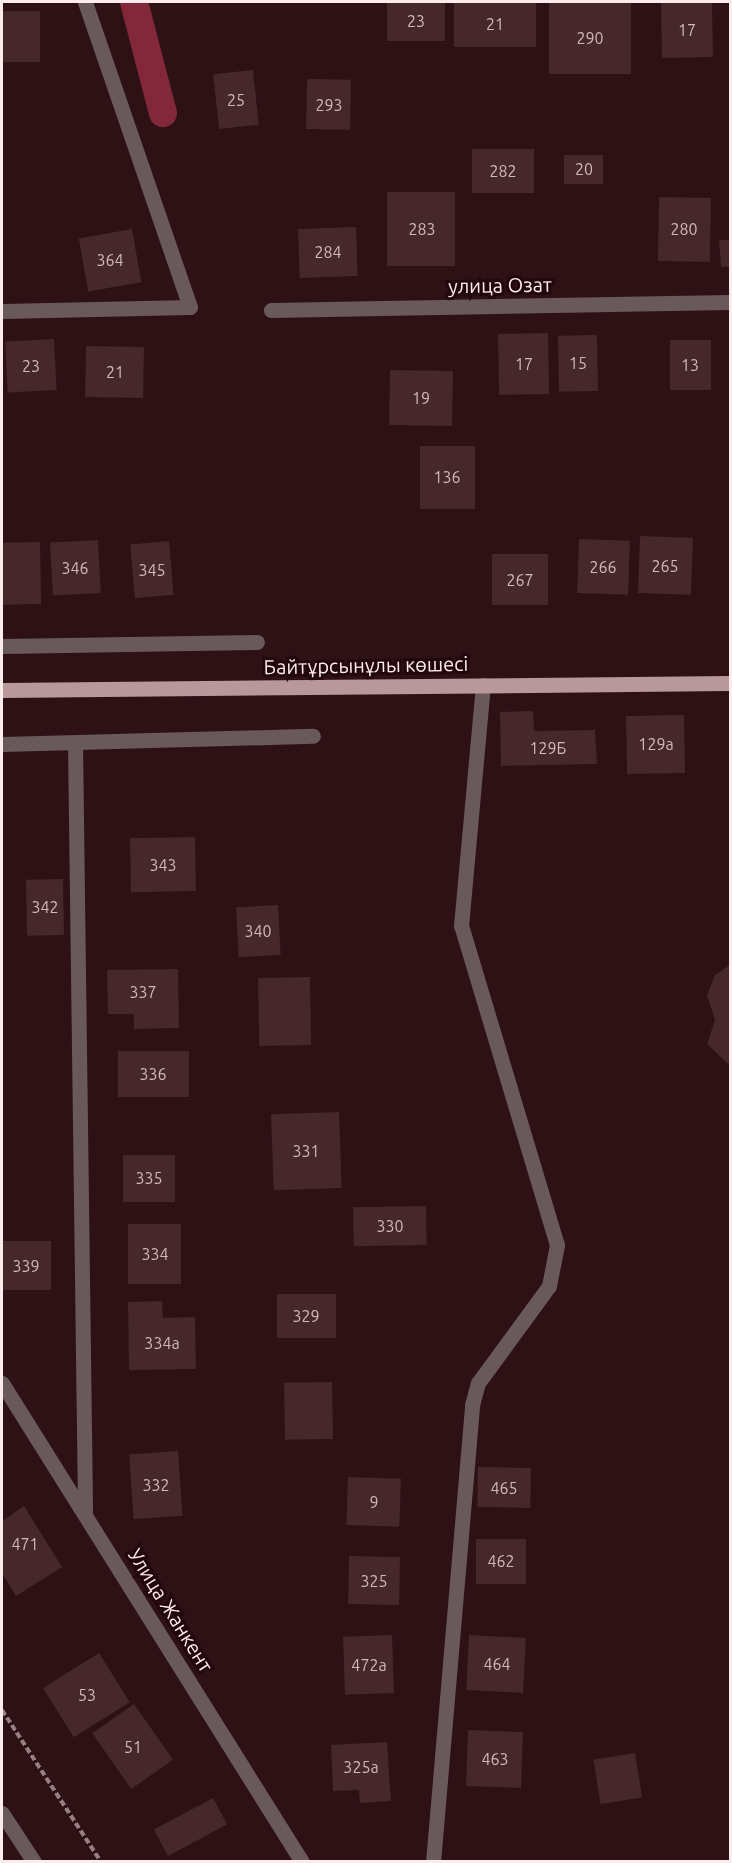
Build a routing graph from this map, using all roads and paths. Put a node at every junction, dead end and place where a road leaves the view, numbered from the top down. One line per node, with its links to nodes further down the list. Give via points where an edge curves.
1 (86, 2): 4 (street, via 190,307)
2 (730, 302): 3 (street, улица Озат)
3 (271, 310)
4 (2, 311)
5 (257, 642): 6 (street)
6 (2, 646)
7 (730, 683): 8 (main road, Байтұрсынұлы көшесі)
8 (483, 685): 9 (main road, Байтұрсынұлы көшесі); 20 (street, via 461,926 552,1220 556,1268 549,1286 478,1383 472,1405)
9 (2, 690)
10 (314, 736): 11 (street)
11 (75, 743): 12 (street); 14 (street)
12 (2, 744)
13 (2, 1383): 14 (street, Улица Жанкент)
14 (85, 1512): 19 (street, Улица Жанкент)
15 (2, 1710): 18 (path)
16 (2, 1813): 17 (street)
17 (34, 1862)
18 (101, 1862)
19 (302, 1862)
20 (433, 1862)

